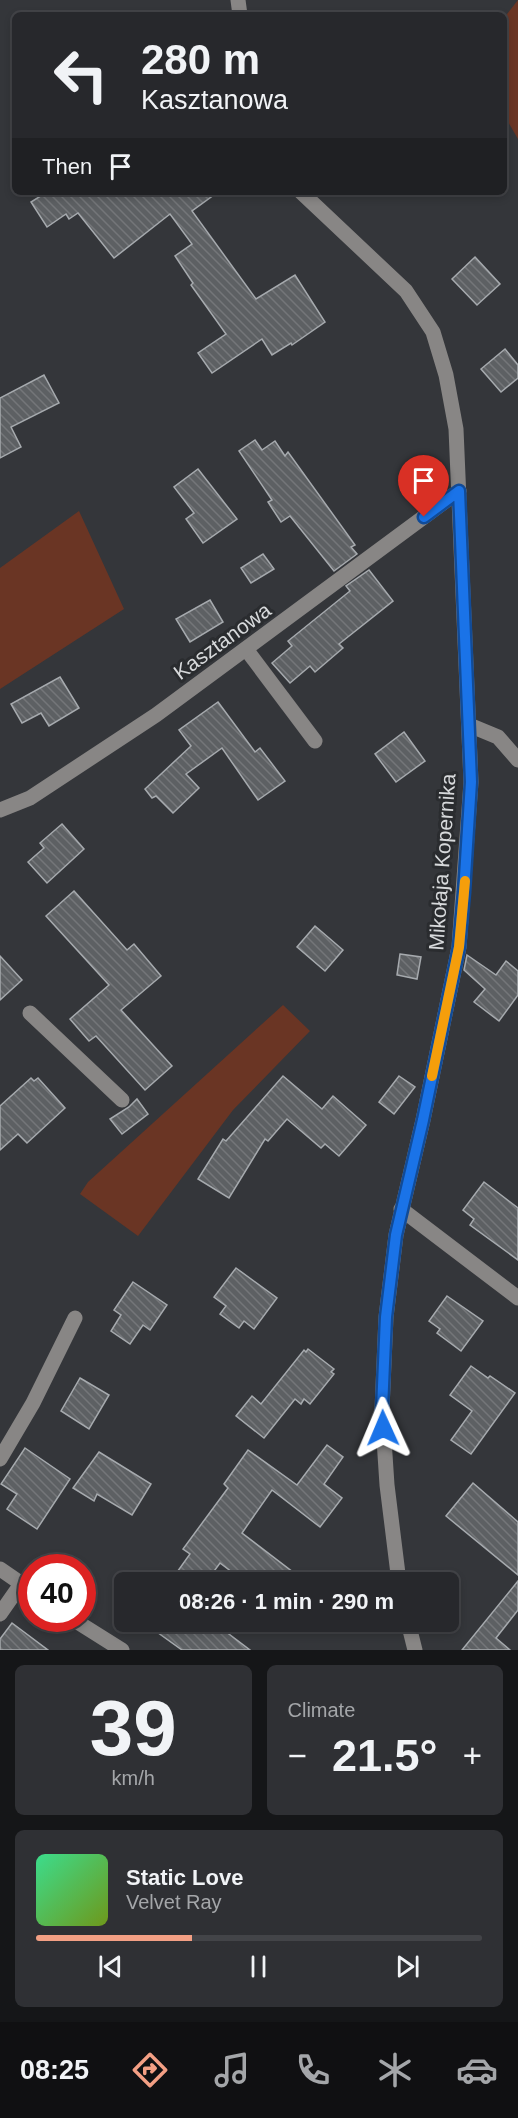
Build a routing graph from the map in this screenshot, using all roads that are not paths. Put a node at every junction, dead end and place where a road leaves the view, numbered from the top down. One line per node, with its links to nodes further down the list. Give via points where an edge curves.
1 (304, 195): 2 (street, Mikołaja Kopernika, via 406,291 433,332 456,429)
2 (459, 491): 3 (street, Kasztanowa); 4 (street, Mikołaja Kopernika)
3 (246, 649): 5 (street); 7 (street, Kasztanowa, via 156,715 30,798)
4 (469, 725): 6 (street, via 498,737); 10 (street, Mikołaja Kopernika, via 471,782 459,947)
5 (315, 741)
6 (518, 760)
7 (0, 810)
8 (30, 1013): 9 (street)
9 (122, 1100)
10 (401, 1209): 11 (street); 15 (street, Mikołaja Kopernika, via 386,1317 382,1409)
11 (518, 1298)
12 (75, 1318): 13 (street)
13 (0, 1459)
14 (0, 1569): 16 (street)
15 (398, 1572)
16 (18, 1582)
17 (18, 1596): 18 (street)
18 (0, 1614)
19 (93, 1632): 21 (street)
20 (410, 1632): 22 (street)
21 (122, 1650)
22 (415, 1650)

